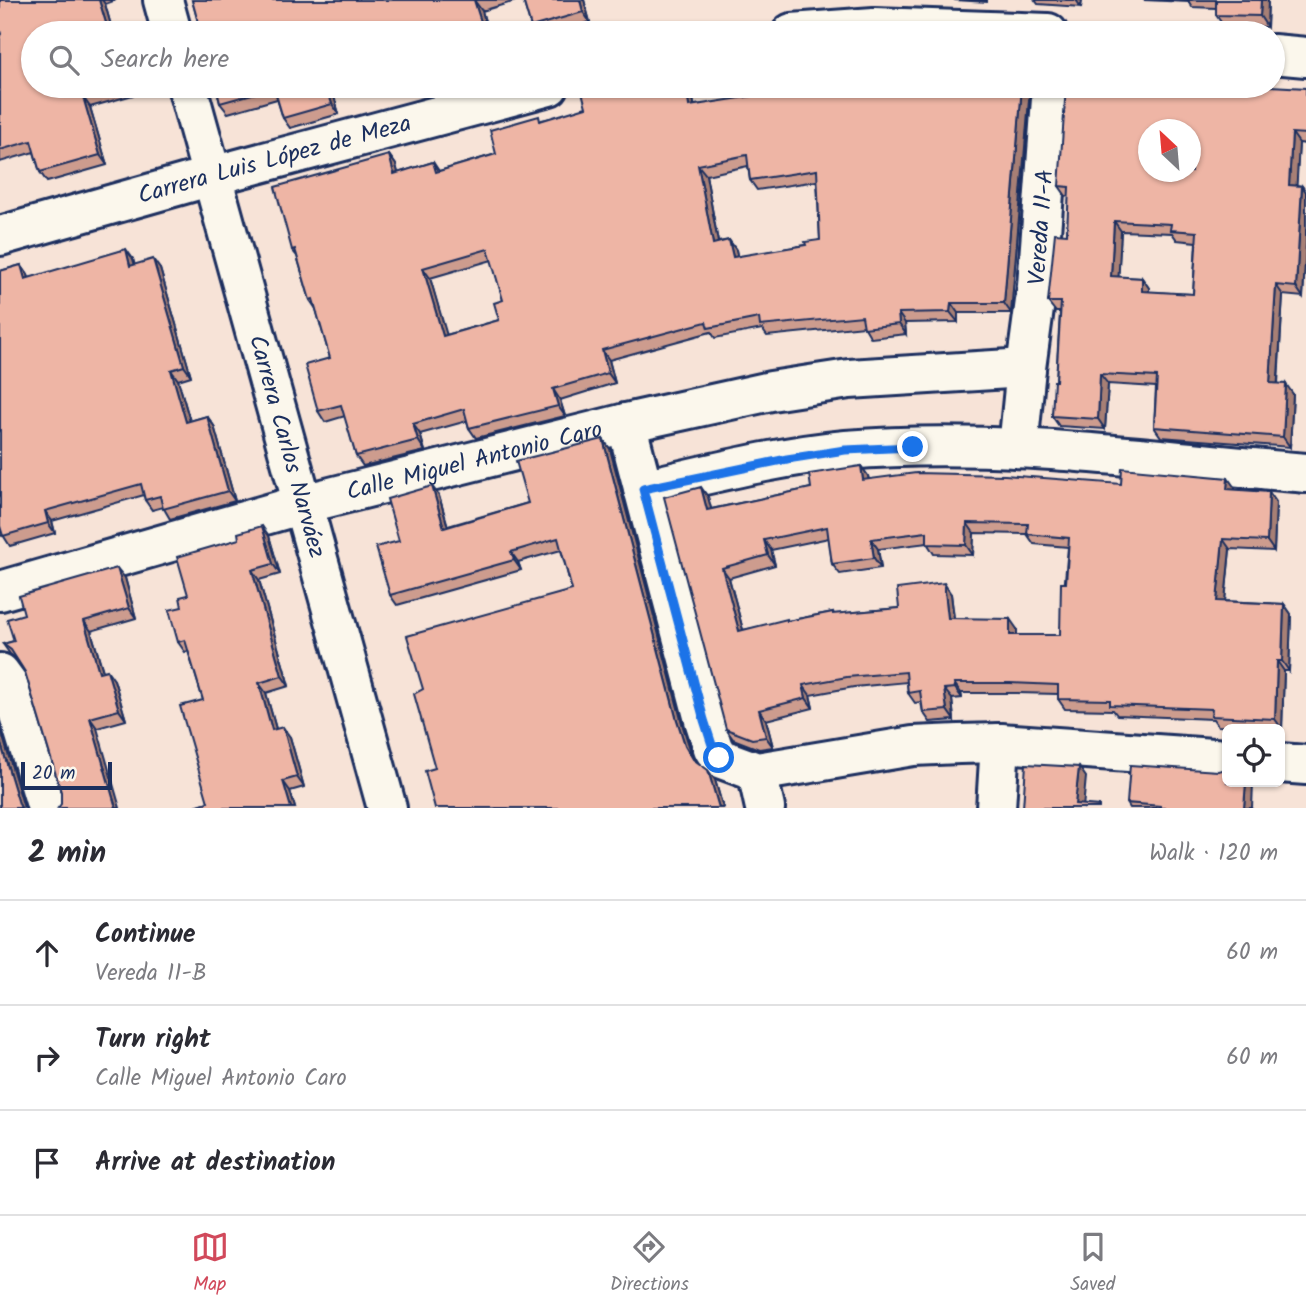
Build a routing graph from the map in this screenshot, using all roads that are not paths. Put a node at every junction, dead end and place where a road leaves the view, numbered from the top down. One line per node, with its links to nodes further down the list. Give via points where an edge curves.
1 (163, 0): 2 (street)
2 (169, 21)
3 (1285, 55): 4 (street)
4 (1306, 57)
5 (190, 98): 8 (street, Carrera Carlos Narváez)
6 (504, 98): 8 (street, Carrera Luis López de Meza)
7 (1051, 98): 10 (street, Vereda 11-A)
8 (212, 176): 9 (street, Carrera Luis López de Meza); 15 (street, Carrera Carlos Narváez)
9 (0, 236)
10 (1026, 368): 11 (street, Calle Miguel Antonio Caro, via 849,379); 12 (street)
11 (626, 423): 14 (street, Calle Miguel Antonio Caro); 15 (street, Calle Miguel Antonio Caro)
12 (1017, 448): 13 (street); 14 (street, via 845,450)
13 (1306, 473)
14 (643, 489): 22 (street, Calle Miguel Antonio Caro, via 713,748 719,758)
15 (303, 505): 16 (street, Calle Miguel Antonio Caro); 24 (street, Carrera Carlos Narváez)
16 (0, 591)
17 (0, 673): 23 (street, via 11,688)
18 (1000, 743): 19 (street); 22 (street, via 913,746); 25 (street)
19 (1222, 759)
20 (1285, 763): 21 (street)
21 (1306, 765)
22 (761, 790)
23 (47, 808)
24 (387, 808)
25 (996, 808)

